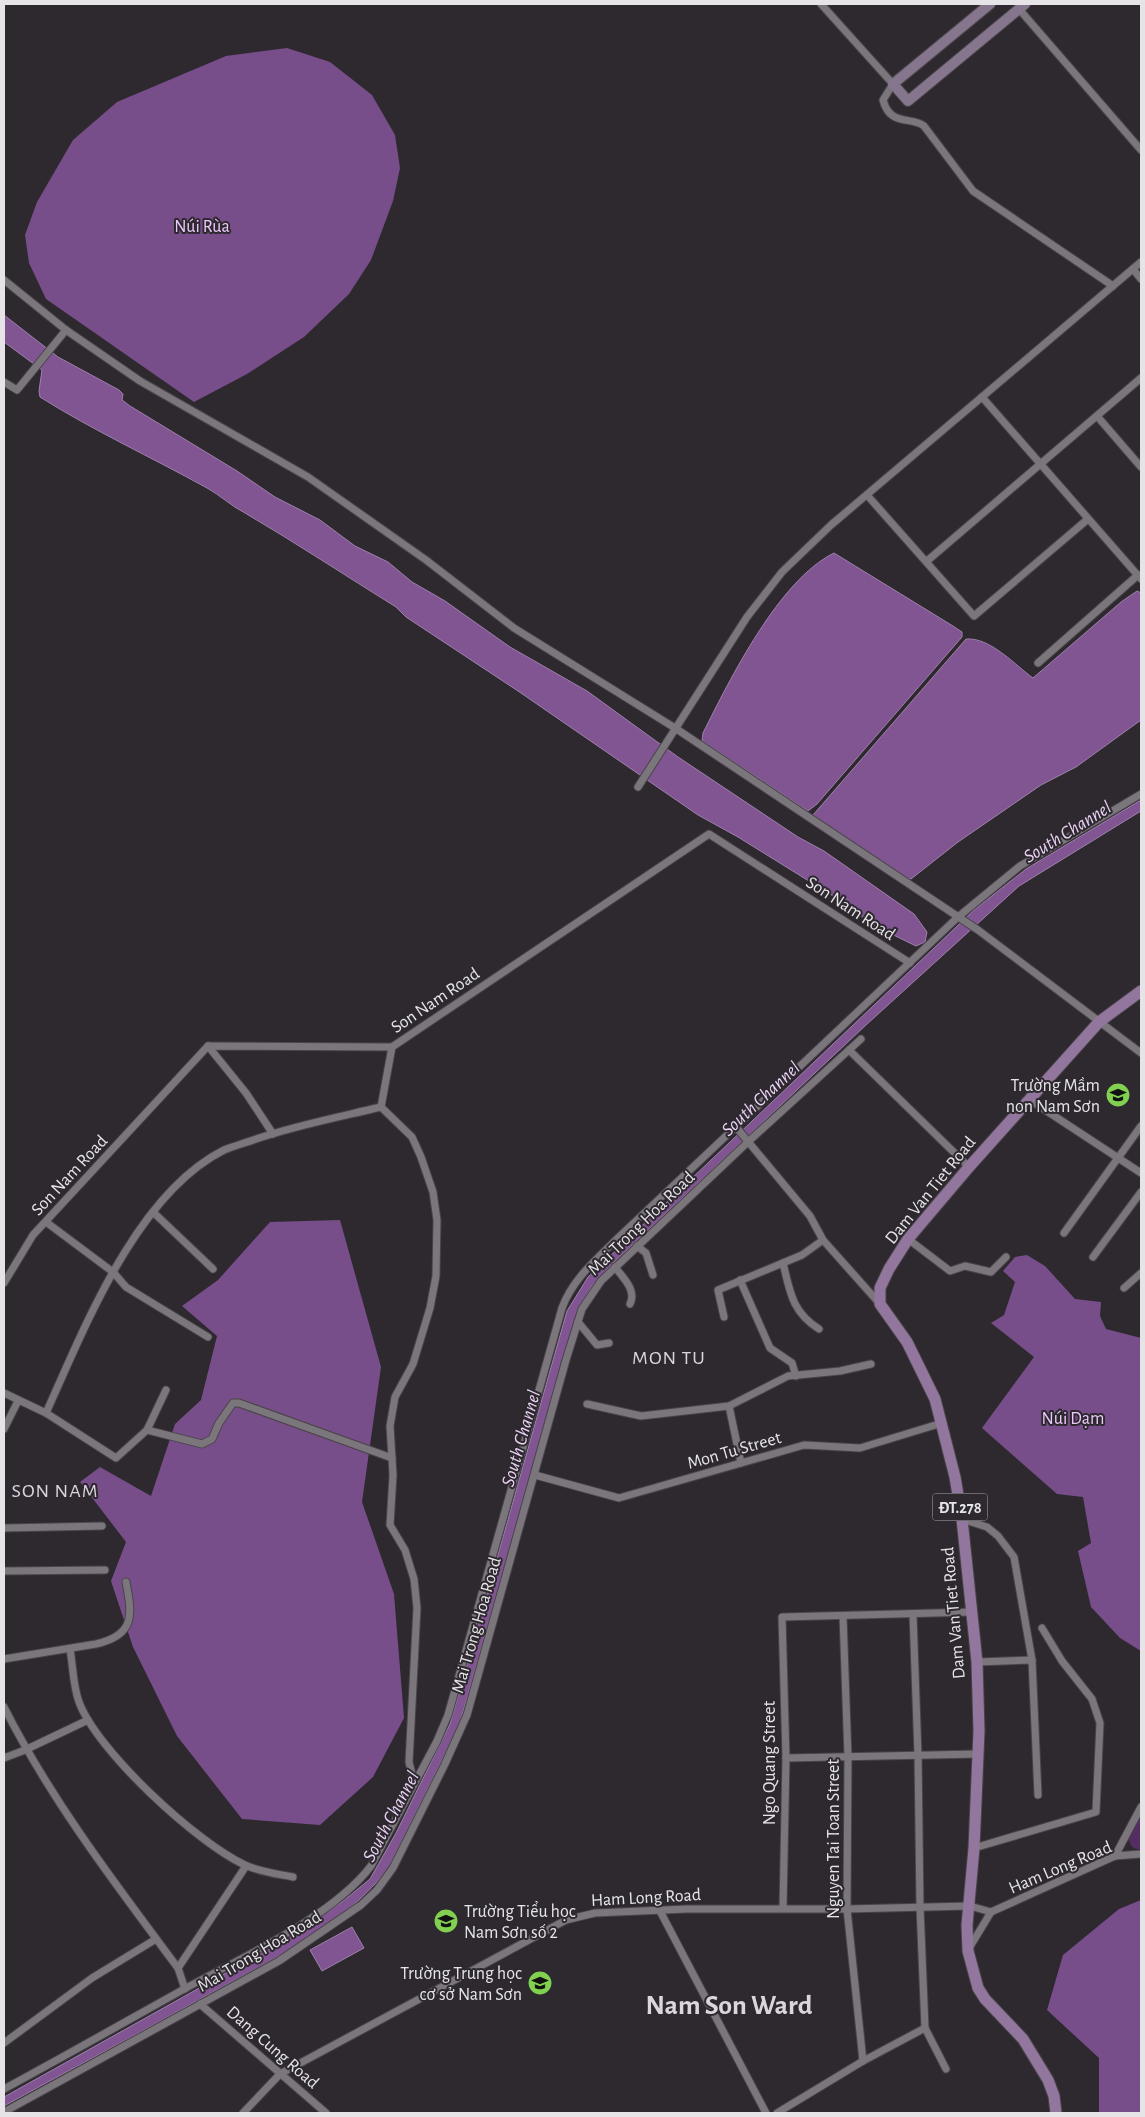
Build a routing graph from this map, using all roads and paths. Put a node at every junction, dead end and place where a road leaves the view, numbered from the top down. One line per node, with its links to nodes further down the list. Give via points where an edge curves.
1 (821, 4): 4 (street)
2 (990, 4): 4 (street)
3 (1022, 6): 4 (street, via 908,101); 5 (street)
4 (893, 84): 10 (street, via 884,97 884,105 898,119 924,126 973,191)
5 (1141, 150)
6 (1141, 262): 7 (street)
7 (1132, 269): 8 (street); 10 (street)
8 (1141, 279)
9 (4, 280): 11 (street)
10 (1113, 286): 14 (street)
11 (66, 330): 13 (street, via 17,390); 23 (street, via 140,381 308,477 426,560 514,628)
12 (1141, 378): 15 (street)
13 (4, 382)
14 (982, 397): 16 (street); 18 (street)
15 (1097, 416): 16 (street); 17 (street)
16 (1041, 464): 19 (street); 20 (street)
17 (1141, 467)
18 (867, 495): 20 (street); 23 (street, via 810,545 764,592)
19 (1088, 519): 20 (street, via 974,616); 21 (street)
20 (927, 561)
21 (1139, 577): 22 (street)
22 (1038, 663)
23 (673, 731): 24 (street); 26 (street)
24 (638, 787)
25 (1141, 794): 26 (street, via 1020,866)
26 (958, 917): 27 (street); 29 (street)
27 (910, 963): 32 (street, Son Nam Road, via 709,834); 38 (street)
28 (1141, 991): 29 (main road, Dam Van Tiet Road)
29 (1099, 1022): 34 (street); 35 (main road, Dam Van Tiet Road)
30 (861, 1039): 33 (street, Mai Trong Hoa Road)
31 (208, 1046): 32 (street, Son Nam Road); 39 (street, via 246,1093); 46 (street, Son Nam Road)
32 (392, 1047): 36 (street)
33 (849, 1050): 40 (street, Mai Trong Hoa Road); 42 (street)
34 (1141, 1053)
35 (1030, 1100): 41 (street); 42 (main road, Dam Van Tiet Road)
36 (381, 1107): 39 (street); 80 (street, via 412,1137 433,1192 437,1220 436,1276 430,1308 412,1364 394,1396 390,1426)
37 (1141, 1126): 41 (street)
38 (736, 1127): 40 (street); 105 (street, via 595,1260 568,1293 443,1730)
39 (273, 1134): 45 (street, via 224,1150 202,1164)
40 (749, 1141): 49 (street, via 810,1216); 50 (street, Mai Trong Hoa Road)
41 (1118, 1158): 43 (street); 47 (street)
42 (969, 1167): 48 (main road, Dam Van Tiet Road)
43 (1141, 1173)
44 (1141, 1192): 52 (street)
45 (153, 1212): 55 (street); 56 (street)
46 (46, 1222): 56 (street); 60 (street, Son Nam Road, via 33,1235)
47 (1064, 1233)
48 (908, 1239): 51 (street, via 950,1271 965,1266 991,1272); 63 (main road, Dam Van Tiet Road, via 880,1288)
49 (823, 1240): 53 (street, via 802,1255); 63 (street)
50 (637, 1246): 54 (street, Mai Trong Hoa Road); 58 (street, via 646,1253)
51 (1006, 1257)
52 (1093, 1257)
53 (783, 1263): 59 (street); 66 (street, via 796,1308 805,1320)
54 (615, 1267): 62 (street, via 632,1292); 65 (street, Mai Trong Hoa Road, via 594,1289)
55 (213, 1269)
56 (113, 1272): 67 (street, via 126,1287); 76 (street)
57 (1141, 1273): 61 (street)
58 (653, 1275)
59 (740, 1280): 64 (street, via 718,1290); 70 (street, via 770,1348 792,1363)
60 (4, 1283)
61 (1124, 1288)
62 (630, 1304)
63 (880, 1304): 77 (main road, Dam Van Tiet Road / ĐT.278, via 907,1342 925,1376)
64 (724, 1318)
65 (578, 1322): 68 (street, via 598,1345); 82 (street, Mai Trong Hoa Road)
66 (819, 1329)
67 (208, 1336)
68 (609, 1343)
69 (871, 1364): 70 (street)
70 (796, 1376): 75 (street, via 788,1376)
71 (166, 1390): 79 (street)
72 (4, 1394): 73 (street)
73 (18, 1400): 76 (street); 78 (street)
74 (588, 1404): 75 (street, via 641,1416)
75 (729, 1406): 81 (street)
76 (46, 1413): 79 (street, via 116,1458)
77 (942, 1423): 81 (street, Mon Tu Street, via 860,1448 804,1445); 83 (main road, Dam Van Tiet Road / ĐT.278)
78 (4, 1428)
79 (147, 1430): 80 (street, via 208,1443 228,1408 239,1403)
80 (392, 1458): 105 (street, via 390,1526 405,1550 418,1608 409,1762)
81 (741, 1463): 82 (street, Mon Tu Street, via 619,1498)
82 (535, 1475): 123 (street, Mai Trong Hoa Road, via 467,1715 393,1868 377,1890 351,1912 279,1961)
83 (962, 1519): 89 (main road, Dam Van Tiet Road / ĐT.278); 95 (street, via 987,1527 1014,1557)
84 (102, 1526): 85 (street)
85 (4, 1528)
86 (105, 1570): 87 (street)
87 (4, 1571)
88 (126, 1582): 93 (street, via 132,1613 124,1629 105,1642)
89 (972, 1612): 90 (street); 96 (main road, Dam Van Tiet Road / ĐT.278)
90 (912, 1614): 91 (street); 101 (street)
91 (843, 1616): 102 (street, Nguyen Tai Toan Street); 104 (street, Ngo Quang Street, via 782,1617)
92 (1042, 1628): 108 (street, via 1062,1662 1092,1699 1100,1724 1096,1812)
93 (70, 1649): 94 (street); 98 (street, via 79,1700)
94 (4, 1659)
95 (1032, 1660): 96 (street); 106 (street)
96 (977, 1662): 100 (main road, Dam Van Tiet Road / ĐT.278)
97 (4, 1707): 99 (street)
98 (88, 1720): 99 (street); 111 (street, via 128,1769 177,1819 206,1842)
99 (26, 1750): 103 (street); 119 (street)
100 (978, 1754): 101 (street); 108 (main road, Dam Van Tiet Road / ĐT.278)
101 (918, 1755): 102 (street); 114 (street)
102 (848, 1757): 104 (street); 116 (street, Nguyen Tai Toan Street)
103 (4, 1758)
104 (786, 1758): 115 (street, Ngo Quang Street)
105 (414, 1782): 122 (street, via 371,1866 351,1888 290,1930)
106 (1038, 1795)
107 (1141, 1807): 110 (street)
108 (974, 1848): 113 (main road, Dam Van Tiet Road / ĐT.278)
109 (1141, 1854): 110 (street, Ham Long Road)
110 (1115, 1856): 118 (street, Ham Long Road)
111 (246, 1866): 112 (street); 121 (street)
112 (293, 1877)
113 (970, 1906): 114 (street, Ham Long Road); 118 (street, Ham Long Road); 120 (main road, Dam Van Tiet Road / ĐT.278)
114 (920, 1907): 116 (street, Ham Long Road); 124 (street)
115 (783, 1908): 116 (street, Ham Long Road); 117 (street, Ham Long Road)
116 (847, 1909): 126 (street, Nguyen Tai Toan Street)
117 (660, 1911): 128 (street, Ham Long Road, via 595,1913 566,1920); 133 (street)
118 (991, 1912): 120 (street, Ham Long Road)
119 (156, 1938): 121 (street); 125 (street, via 92,1978)
120 (968, 1951): 135 (main road, Dam Van Tiet Road / ĐT.278, via 978,1988 996,2013 1023,2039 1048,2080)
121 (178, 1968): 122 (street)
122 (185, 1989): 129 (street)
123 (200, 2004): 128 (street, Dang Cung Road); 130 (street, Mai Trong Hoa Road)
124 (926, 2028): 126 (street); 127 (street)
125 (4, 2043)
126 (863, 2061): 134 (street)
127 (946, 2069)
128 (280, 2074): 131 (street, Ham Long Road); 132 (street, Dang Cung Road)
129 (4, 2089)
130 (4, 2112)
131 (243, 2113)
132 (326, 2113)
133 (766, 2113)
134 (777, 2113)
135 (1056, 2113)

